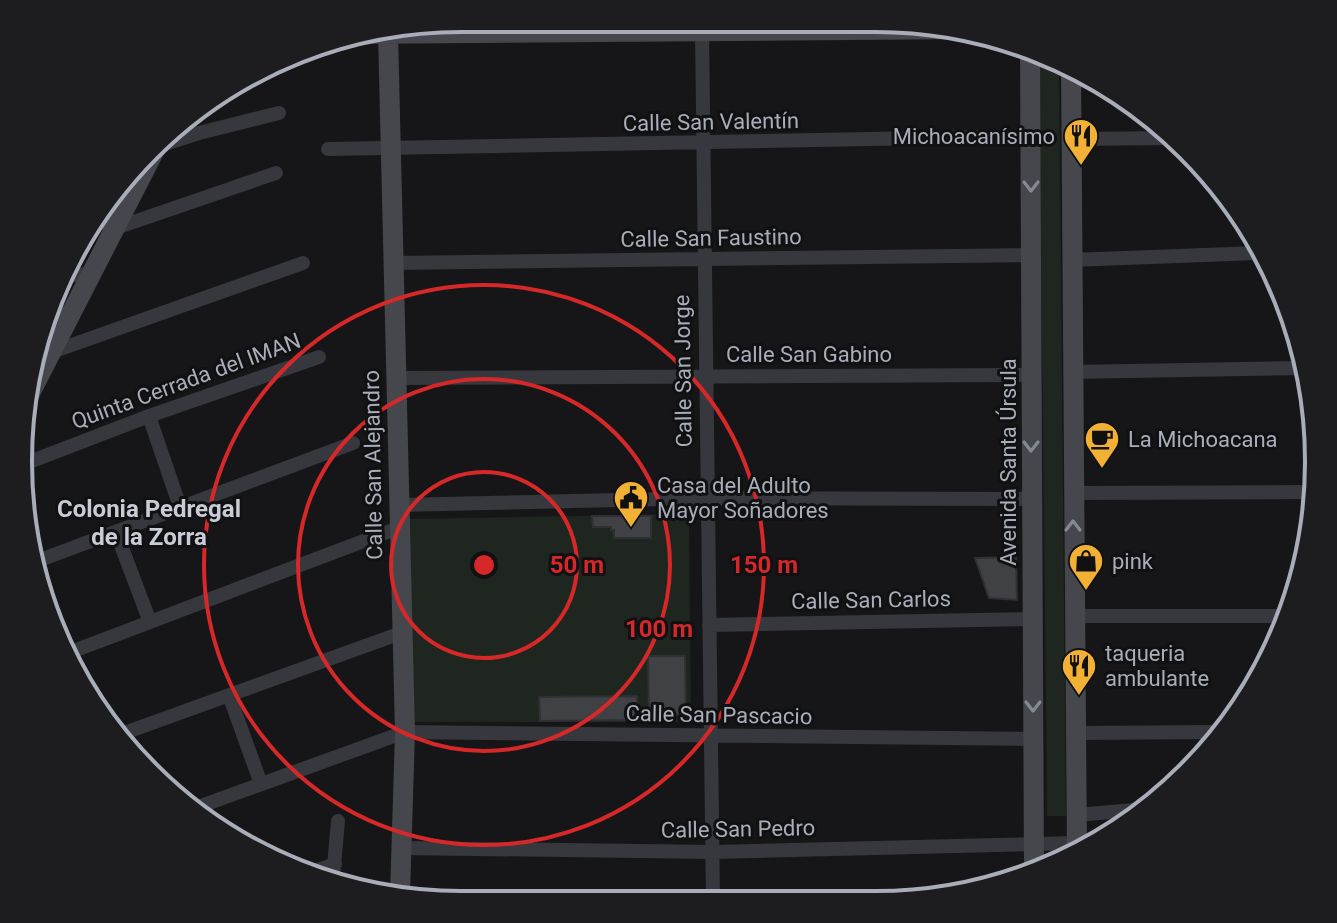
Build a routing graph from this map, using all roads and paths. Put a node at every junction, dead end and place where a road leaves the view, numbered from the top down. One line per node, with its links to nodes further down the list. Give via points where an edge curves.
1 (702, 32): 10 (street, Calle San Jorge)
2 (388, 38): 12 (street, Calle San Alejandro)
3 (1030, 61): 6 (street, Avenida Santa Úrsula)
4 (1071, 79): 9 (street)
5 (279, 113): 7 (street)
6 (1031, 136): 10 (street, Calle San Valentín); 18 (street, Avenida Santa Úrsula, one-way to 18)
7 (179, 138)
8 (1158, 138): 9 (street)
9 (1071, 139): 20 (street)
10 (702, 144): 12 (street, Calle San Valentín); 19 (street, Calle San Jorge)
11 (328, 149): 12 (street, Calle San Valentín)
12 (393, 149): 22 (street, Calle San Alejandro)
13 (276, 173): 16 (street)
14 (135, 183): 16 (street)
15 (117, 205): 16 (street)
16 (110, 225): 23 (street)
17 (1251, 253): 20 (street)
18 (1031, 255): 19 (street, Calle San Faustino); 29 (street, Avenida Santa Úrsula)
19 (703, 260): 22 (street, Calle San Faustino); 30 (street, Calle San Jorge)
20 (1071, 260): 28 (street)
21 (303, 263): 25 (street)
22 (392, 263): 31 (street, Calle San Alejandro)
23 (77, 275): 24 (street)
24 (56, 322)
25 (47, 349)
26 (319, 357): 32 (street, Quinta Cerrada del IMAN)
27 (1295, 368): 28 (street)
28 (1071, 372): 36 (street)
29 (1031, 375): 30 (street, Calle San Gabino); 38 (street, Avenida Santa Úrsula, one-way to 38)
30 (705, 377): 31 (street, Calle San Gabino); 37 (street, Calle San Jorge)
31 (395, 378): 39 (street, Calle San Alejandro)
32 (149, 416): 34 (street, Quinta Cerrada del IMAN); 40 (street)
33 (353, 443): 40 (street)
34 (32, 461)
35 (1304, 492): 36 (street)
36 (1073, 493): 44 (street, one-way to 36)
37 (707, 498): 38 (street); 39 (street); 48 (street, Calle San Jorge)
38 (1032, 499): 46 (street, Avenida Santa Úrsula)
39 (398, 505): 41 (street, Calle San Alejandro)
40 (180, 507): 42 (street)
41 (398, 528): 47 (street); 49 (street, Calle San Alejandro)
42 (116, 532): 43 (street); 47 (street)
43 (43, 559)
44 (1074, 616): 45 (street); 55 (street)
45 (1276, 616)
46 (1033, 619): 48 (street, Calle San Carlos); 57 (street, Avenida Santa Úrsula, one-way to 57)
47 (150, 622): 50 (street)
48 (709, 625): 56 (street, Calle San Jorge)
49 (401, 633): 51 (street); 53 (street, Calle San Alejandro)
50 (76, 650)
51 (229, 695): 52 (street); 58 (street)
52 (128, 732)
53 (405, 732): 56 (street, Calle San Pascacio); 58 (street); 65 (street, Calle San Alejandro)
54 (1209, 732): 55 (street)
55 (1076, 733): 61 (street)
56 (709, 737): 57 (street, Calle San Pascacio); 67 (street, Calle San Jorge)
57 (1033, 739): 64 (street, Avenida Santa Úrsula)
58 (261, 784): 59 (street)
59 (204, 805)
60 (1125, 811): 61 (street)
61 (1076, 815): 63 (street)
62 (338, 821): 69 (street)
63 (1076, 841)
64 (1034, 845): 66 (street, Calle San Pedro); 67 (street, Calle San Pedro); 68 (street, Avenida Santa Úrsula)
65 (401, 848): 67 (street, Calle San Pedro); 70 (street, Calle San Alejandro)
66 (1062, 848)
67 (713, 852): 71 (street, Calle San Jorge)
68 (1034, 860)
69 (334, 871)
70 (400, 886)
71 (713, 891)

